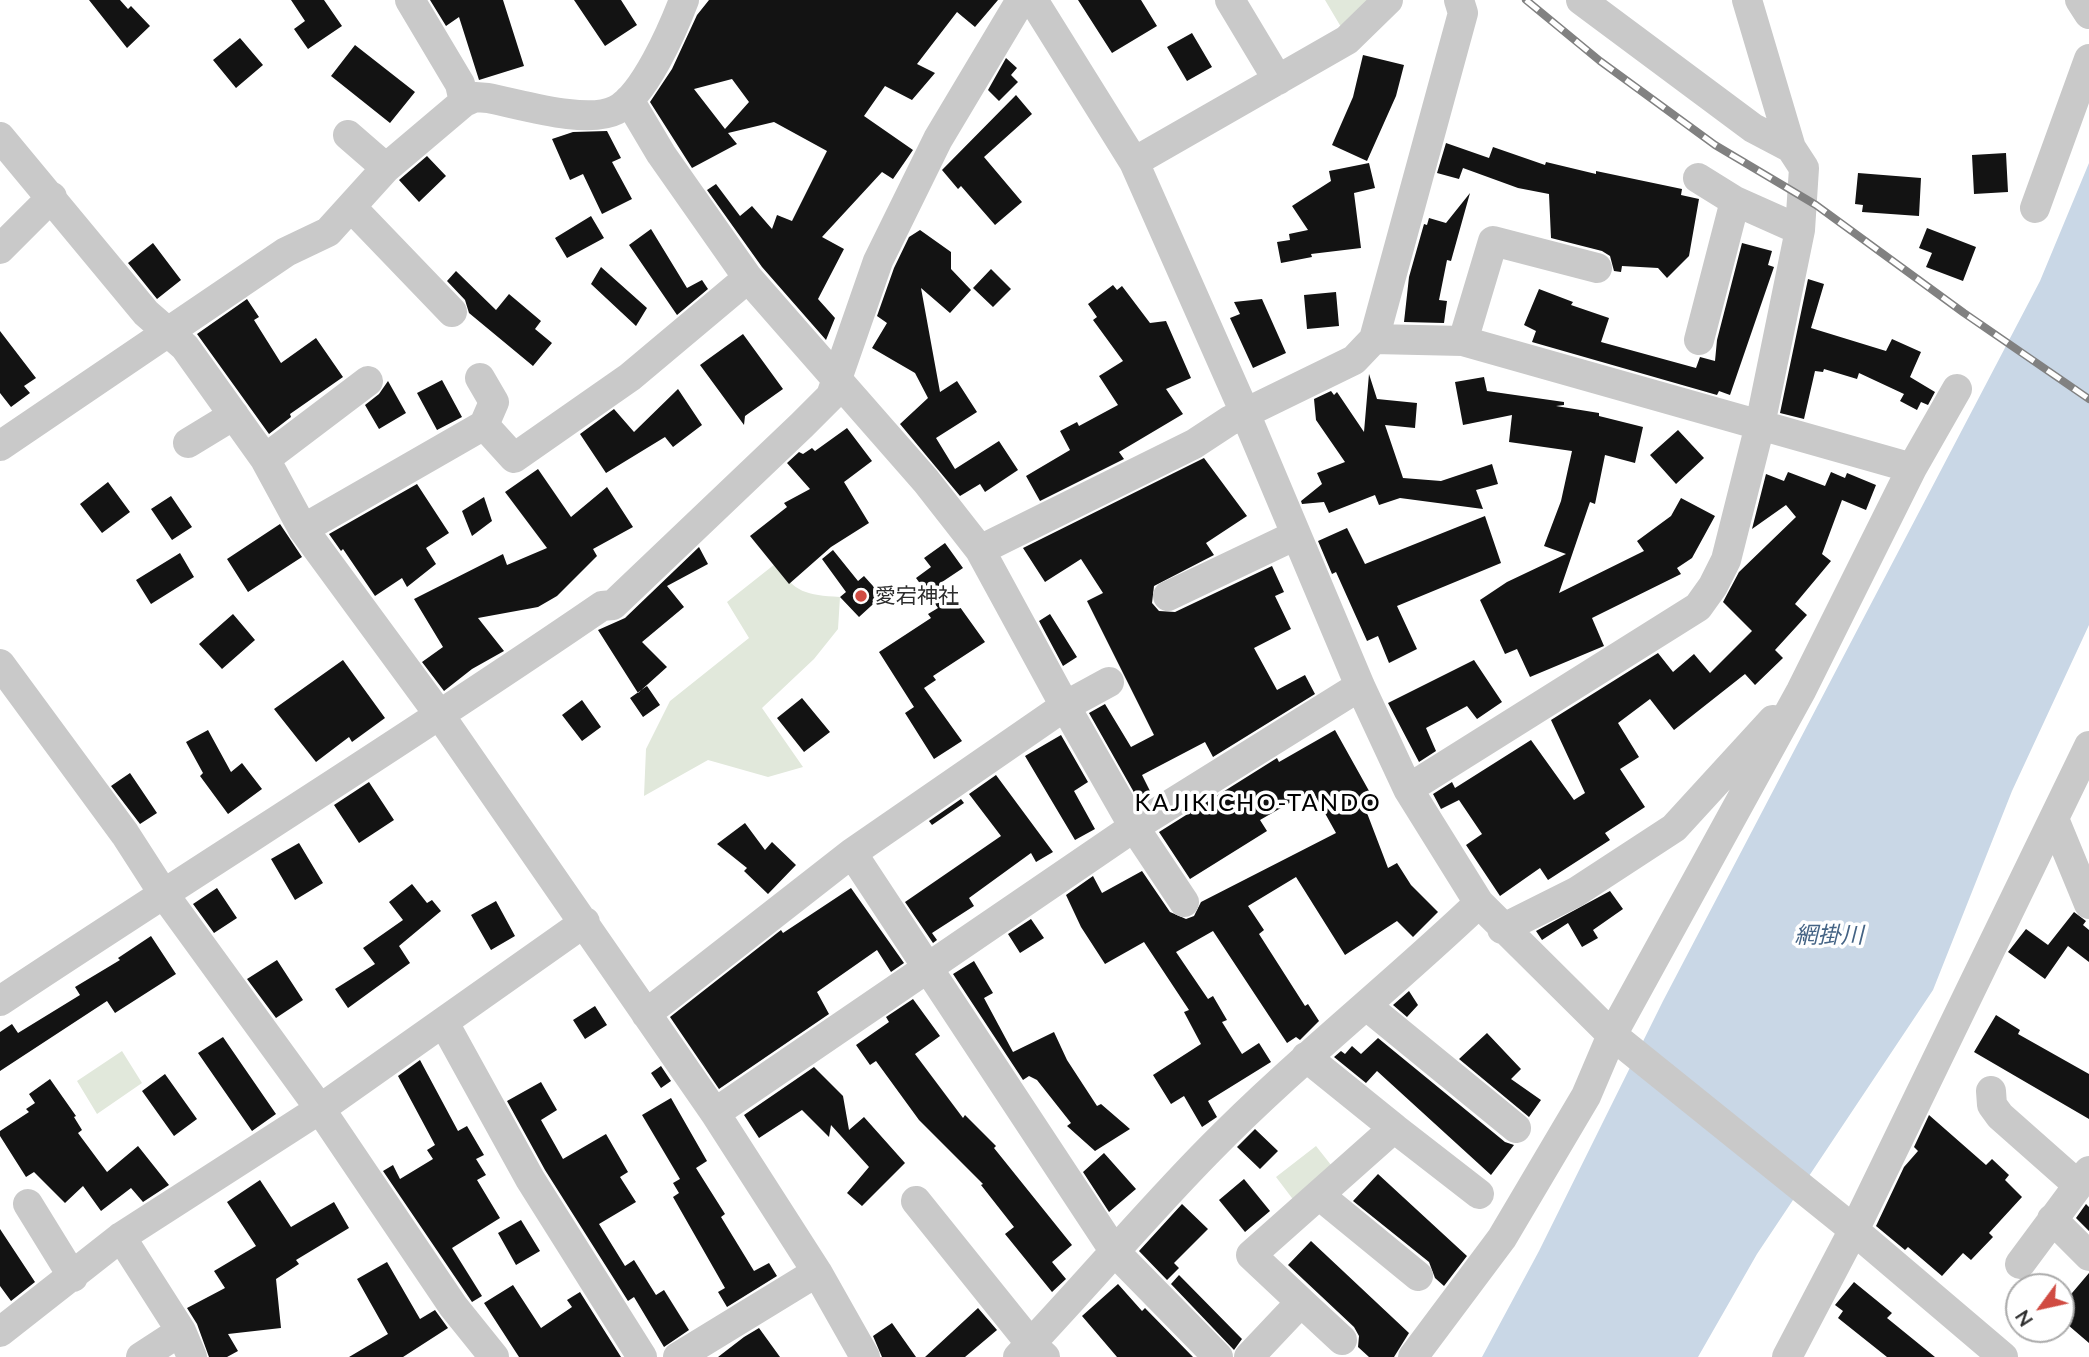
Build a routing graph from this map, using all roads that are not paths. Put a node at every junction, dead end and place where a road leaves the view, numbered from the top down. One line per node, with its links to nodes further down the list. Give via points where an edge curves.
1 (410, 0): 15 (street, via 460,84)
2 (684, 0): 14 (street, via 657,58)
3 (1021, 0): 35 (street, via 938,139 878,261)
4 (1033, 0): 19 (street)
5 (1230, 0): 13 (street)
6 (1388, 0): 13 (street, via 1347,40)
7 (1459, 0): 32 (street, via 1463,13)
8 (1581, 0): 18 (street, via 1752,128)
9 (1747, 0): 18 (street)
10 (2080, 0): 11 (street)
11 (2089, 14)
12 (2089, 59): 25 (street)
13 (1278, 80): 19 (street)
14 (629, 100): 15 (street, via 616,111 582,115 488,98); 29 (street)
15 (464, 102): 20 (street)
16 (348, 135): 20 (street)
17 (0, 136): 22 (street)
18 (1791, 148): 26 (street, via 1804,167)
19 (1134, 162): 39 (street)
20 (386, 168): 24 (street)
21 (1698, 178): 23 (street)
22 (52, 197): 27 (street); 31 (street)
23 (1735, 201): 26 (street); 33 (street)
24 (351, 207): 30 (street); 31 (street, via 328,232 286,252)
25 (2035, 208)
26 (1800, 230): 42 (street)
27 (0, 249)
28 (1598, 268): 34 (street, via 1493,241)
29 (748, 278): 35 (street); 41 (street, via 630,377 514,458)
30 (453, 312)
31 (168, 334): 40 (street, via 184,347); 44 (street)
32 (1374, 339): 34 (street); 39 (street, via 1354,359)
33 (1699, 340)
34 (1463, 341): 42 (street)
35 (836, 377): 49 (street); 56 (street, via 831,396 612,605 602,606)
36 (480, 378): 41 (street, via 494,402)
37 (368, 381): 45 (street)
38 (1957, 388): 46 (street)
39 (1245, 413): 48 (street); 49 (street, via 1194,444)
40 (234, 415): 43 (street); 45 (street)
41 (484, 425): 47 (street)
42 (1760, 425): 46 (street); 58 (street, via 1726,560 1698,607)
43 (188, 443)
44 (0, 446)
45 (265, 459): 47 (street)
46 (1912, 468): 54 (street)
47 (303, 529): 56 (street)
48 (1296, 535): 50 (street); 53 (street)
49 (980, 550): 55 (street)
50 (1168, 596)
51 (0, 664): 62 (street)
52 (1109, 682): 55 (street)
53 (1360, 686): 58 (street); 60 (street)
54 (1801, 691): 67 (street, via 1674,828 1576,892); 73 (street)
55 (1065, 706): 60 (street); 61 (street)
56 (441, 717): 62 (street); 66 (street)
57 (2089, 746): 59 (street)
58 (1408, 789): 64 (street)
59 (2054, 819): 65 (street); 86 (street)
60 (1134, 827): 63 (street); 68 (street)
61 (852, 853): 68 (street); 71 (street)
62 (163, 893): 69 (street); 76 (street)
63 (1184, 902)
64 (1479, 903): 67 (street); 70 (street)
65 (2089, 904)
66 (585, 922): 71 (street); 72 (street)
67 (1502, 929): 73 (street)
68 (926, 968): 77 (street); 88 (street)
69 (0, 1000)
70 (1368, 1007): 74 (street); 79 (street)
71 (646, 1014): 77 (street)
72 (444, 1023): 76 (street); 101 (street, via 530,1178)
73 (1617, 1039): 86 (street); 106 (street, via 1502,1238)
74 (1306, 1058): 78 (street); 88 (street, via 1209,1150)
75 (1991, 1091): 80 (street, via 1992,1105 2000,1116)
76 (320, 1108): 87 (street); 100 (street, via 453,1306)
77 (715, 1113): 91 (street)
78 (1394, 1128): 81 (street); 82 (street)
79 (1516, 1128)
80 (2083, 1178): 85 (street)
81 (1479, 1194)
82 (1319, 1195): 93 (street); 94 (street, via 1251,1255)
83 (916, 1201): 98 (street)
84 (28, 1204): 92 (street)
85 (2052, 1219): 89 (street); 90 (street)
86 (1848, 1226): 107 (street); 108 (street)
87 (121, 1237): 92 (street); 97 (street)
88 (1115, 1252): 98 (street); 104 (street)
89 (2089, 1256)
90 (2020, 1264)
91 (817, 1272): 102 (street); 103 (street)
92 (73, 1276): 95 (street)
93 (1419, 1276)
94 (1301, 1301): 96 (street); 105 (street)
95 (0, 1332)
96 (1342, 1340)
97 (186, 1344): 99 (street)
98 (1031, 1353)
99 (141, 1357)
100 (494, 1357)
101 (642, 1357)
102 (678, 1357)
103 (865, 1357)
104 (1217, 1357)
105 (1249, 1357)
106 (1413, 1357)
107 (1787, 1357)
108 (2003, 1357)

